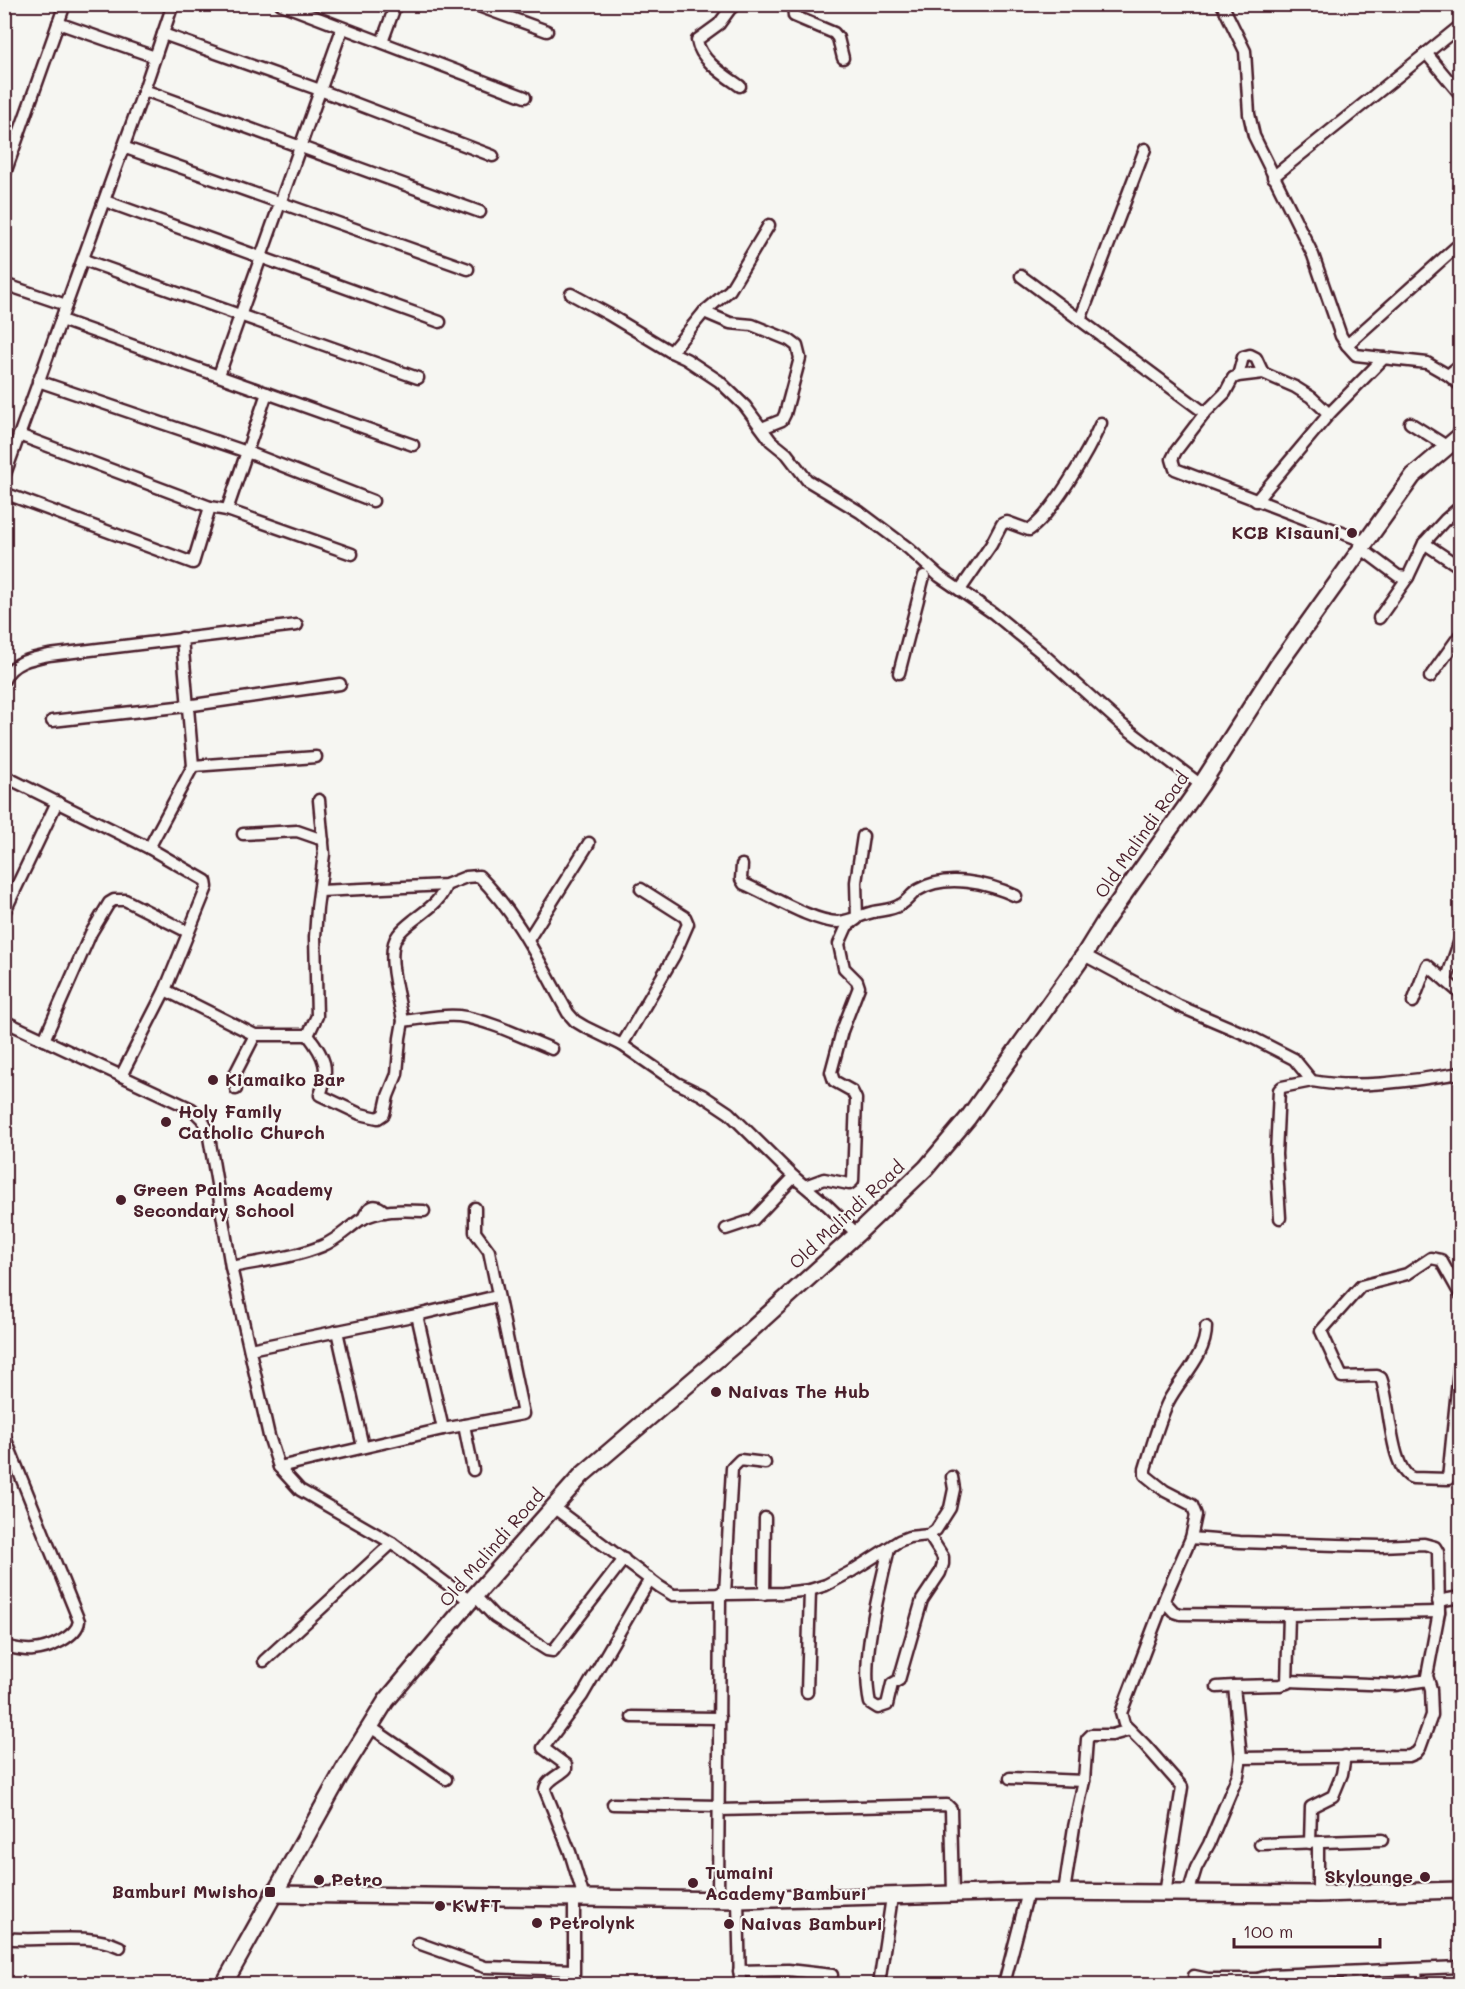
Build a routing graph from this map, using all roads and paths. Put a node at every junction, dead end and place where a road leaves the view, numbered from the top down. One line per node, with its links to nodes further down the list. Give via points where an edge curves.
1 (65, 4): 9 (street)
2 (173, 4): 13 (street)
3 (281, 4): 11 (street)
4 (396, 4): 14 (street)
5 (473, 4): 12 (street)
6 (736, 4): 18 (street, via 715,28 697,40 720,72)
7 (793, 4): 17 (street, via 794,16 834,33)
8 (1222, 4): 28 (street, via 1245,51 1249,114 1254,136)
9 (58, 23): 16 (street); 27 (street)
10 (1461, 26): 15 (street)
11 (342, 29): 14 (street); 20 (street)
12 (547, 31)
13 (163, 34): 16 (street); 20 (street)
14 (382, 42): 22 (street)
15 (1426, 53): 21 (street); 28 (street)
16 (155, 57): 19 (street)
17 (843, 58)
18 (740, 86)
19 (144, 90): 23 (street); 24 (street)
20 (320, 90): 23 (street); 26 (street)
21 (1461, 94)
22 (525, 97)
23 (301, 145): 30 (street); 31 (street)
24 (123, 147): 29 (street); 30 (street)
25 (1146, 149): 44 (street)
26 (493, 156)
27 (4, 176)
28 (1273, 177): 46 (street, via 1313,255)
29 (105, 201): 34 (street); 35 (street)
30 (280, 202): 34 (street); 36 (street)
31 (480, 212)
32 (769, 225): 41 (street, via 730,290)
33 (1456, 247): 46 (street)
34 (261, 257): 42 (street); 45 (street)
35 (84, 260): 40 (street); 42 (street)
36 (468, 269)
37 (1021, 276): 44 (street)
38 (4, 284): 40 (street)
39 (571, 294): 47 (street)
40 (66, 305): 43 (street)
41 (704, 312): 47 (street); 62 (street, via 730,323 752,325 798,346 800,358 785,414 782,420)
42 (240, 314): 51 (street); 54 (street)
43 (61, 320): 51 (street); 55 (street)
44 (1080, 320): 58 (street)
45 (440, 322)
46 (1347, 345): 48 (street, via 1356,354)
47 (671, 352): 62 (street, via 718,381 745,406)
48 (1384, 358): 52 (street, via 1427,363); 59 (street)
49 (1461, 365): 52 (street)
50 (1263, 373): 53 (street); 53 (street, via 1251,355 1243,357); 59 (street, via 1311,397)
51 (219, 375): 57 (street)
52 (1448, 375): 56 (street)
53 (1238, 376): 58 (street)
54 (418, 378)
55 (38, 381): 63 (street); 67 (street)
56 (1461, 385)
57 (267, 393): 65 (street); 67 (street)
58 (1205, 413): 71 (street, via 1176,451 1172,459 1175,469)
59 (1329, 414): 71 (street)
60 (1101, 423): 81 (street, via 1064,488 1038,523 1029,530 1007,522 1002,524)
61 (1410, 423): 66 (street)
62 (762, 429): 81 (street, via 807,480 860,512)
63 (19, 435): 68 (street); 72 (street)
64 (1461, 436): 66 (main road, Old Malindi Road)
65 (413, 445)
66 (1448, 447): 76 (main road, Old Malindi Road, via 1413,476)
67 (247, 453): 70 (street); 74 (street)
68 (4, 477)
69 (4, 494): 72 (street, via 193,563)
70 (373, 501)
71 (1256, 501): 76 (street)
72 (210, 507): 74 (street)
73 (1461, 507): 75 (street)
74 (227, 510): 77 (street)
75 (1424, 543): 78 (street); 80 (street)
76 (1364, 545): 80 (street, via 1398,576); 95 (main road, Old Malindi Road, via 1278,665)
77 (352, 554)
78 (1461, 567)
79 (924, 576): 86 (street)
80 (1408, 577): 82 (street)
81 (960, 590): 95 (street)
82 (1379, 618)
83 (297, 626): 85 (street)
84 (1461, 635): 87 (street)
85 (182, 638): 88 (street, via 28,659); 90 (street)
86 (899, 673)
87 (1430, 677)
88 (4, 680)
89 (340, 684): 90 (street)
90 (186, 706): 91 (street); 93 (street)
91 (52, 721)
92 (316, 757): 93 (street)
93 (193, 766): 102 (street)
94 (4, 776): 97 (street)
95 (1201, 785): 114 (main road, Old Malindi Road)
96 (319, 800): 100 (street)
97 (57, 802): 102 (street); 107 (street)
98 (243, 834): 100 (street, via 297,831)
99 (863, 836): 110 (street, via 856,876)
100 (323, 840): 106 (street)
101 (589, 843): 112 (street)
102 (149, 848): 111 (street, via 206,880 207,887)
103 (742, 865): 110 (street, via 742,882 765,895 819,919)
104 (446, 885): 106 (street); 112 (street, via 479,876 503,902); 120 (street, via 435,904 397,935 392,972)
105 (640, 889): 124 (street, via 685,917 688,924 674,956)
106 (320, 891): 122 (street, via 315,937 316,1016)
107 (8, 896): 109 (street)
108 (1016, 896): 110 (street, via 990,886 944,882 918,890 899,906)
109 (4, 913)
110 (857, 919): 131 (street, via 847,926 839,941 844,968 859,987 831,1072 834,1081 852,1091 856,1099 853,1181 849,1184 824,1179)
111 (188, 932): 116 (street); 123 (street, via 125,900 109,903 91,933)
112 (528, 940): 124 (street, via 575,1021)
113 (1461, 940): 115 (street)
114 (1084, 955): 128 (street, via 1179,1006 1294,1059); 136 (main road, Old Malindi Road, via 968,1118 926,1168)
115 (1446, 981): 117 (street); 118 (street, via 1427,964)
116 (165, 990): 121 (street); 127 (street)
117 (1461, 993)
118 (1413, 1002)
119 (4, 1021): 123 (street)
120 (403, 1021): 122 (street, via 397,1074 380,1118 360,1114 320,1095 326,1070); 125 (street, via 462,1017)
121 (255, 1035): 122 (street); 129 (street, via 234,1074)
122 (309, 1035)
123 (44, 1040): 127 (street)
124 (622, 1045): 130 (street, via 729,1113)
125 (552, 1049)
126 (1461, 1073): 128 (street, via 1363,1084)
127 (121, 1077): 137 (street, via 192,1109 202,1119 210,1144)
128 (1312, 1082): 134 (street, via 1279,1090 1276,1154)
129 (236, 1089)
130 (794, 1177): 131 (street); 135 (street, via 753,1220)
131 (805, 1186): 136 (street)
132 (475, 1208): 139 (street, via 475,1232 489,1251)
133 (424, 1210): 137 (street, via 385,1212 363,1219 321,1247)
134 (1280, 1218)
135 (726, 1229)
136 (857, 1234): 155 (main road, Old Malindi Road, via 741,1339 589,1467)
137 (231, 1267): 143 (street)
138 (1461, 1294): 153 (street, via 1441,1260 1431,1258 1407,1274 1361,1286 1321,1331 1342,1377 1381,1378 1395,1449 1407,1477)
139 (497, 1296): 140 (street); 145 (street, via 524,1419)
140 (417, 1315): 142 (street); 146 (street)
141 (1206, 1327): 158 (street, via 1202,1348 1168,1403 1145,1469 1149,1479 1195,1508)
142 (337, 1331): 143 (street); 148 (street)
143 (250, 1348): 150 (street)
144 (1461, 1360): 153 (street)
145 (464, 1425): 146 (street); 151 (street)
146 (443, 1429): 148 (street)
147 (4, 1435): 171 (street, via 79,1621 73,1633 42,1648)
148 (363, 1447): 150 (street)
149 (765, 1463): 164 (street, via 740,1460 732,1468)
150 (279, 1467): 159 (street, via 300,1490)
151 (473, 1470)
152 (952, 1478): 157 (street, via 950,1508)
153 (1448, 1479): 154 (street)
154 (1461, 1479)
155 (553, 1507): 161 (street); 167 (main road, Old Malindi Road)
156 (765, 1518): 165 (street)
157 (929, 1535): 160 (street, via 909,1537); 160 (street, via 943,1557 943,1564 922,1600 899,1680 892,1684 887,1705 878,1708 868,1697 868,1662 877,1594)
158 (1191, 1538): 168 (street); 169 (street, via 1348,1546 1430,1545 1438,1552)
159 (392, 1543): 167 (street); 172 (street)
160 (889, 1548): 163 (street, via 826,1585)
161 (624, 1559): 162 (street); 167 (street, via 553,1651 495,1617)
162 (650, 1579): 164 (street, via 673,1595); 201 (street, via 582,1696 543,1748 566,1765 562,1773 547,1782 545,1790 570,1852)
163 (810, 1590): 165 (street); 177 (street)
164 (723, 1593): 165 (street); 179 (street)
165 (764, 1594)
166 (1461, 1597): 169 (street)
167 (472, 1598): 180 (main road, Old Malindi Road)
168 (1164, 1601): 170 (street, via 1180,1614); 181 (street, via 1120,1713)
169 (1439, 1606): 170 (street); 173 (street)
170 (1289, 1614): 174 (street)
171 (4, 1646)
172 (264, 1661)
173 (1428, 1680): 174 (street, via 1395,1685); 182 (street, via 1432,1715 1416,1753)
174 (1288, 1681): 175 (street, via 1280,1685)
175 (1234, 1686): 176 (street); 183 (street)
176 (1217, 1687)
177 (807, 1692)
178 (632, 1717): 179 (street)
179 (720, 1718): 188 (street)
180 (369, 1726): 185 (street); 195 (main road, Old Malindi Road)
181 (1130, 1730): 186 (street, via 1088,1737); 197 (street, via 1182,1787)
182 (1345, 1756): 183 (street); 190 (street, via 1333,1796 1311,1807)
183 (1241, 1758): 198 (street, via 1238,1775)
184 (1010, 1778): 186 (street)
185 (446, 1779)
186 (1084, 1781): 194 (street)
187 (613, 1804): 188 (street)
188 (719, 1808): 196 (street, via 947,1805 951,1809); 202 (street)
189 (1382, 1840): 190 (street)
190 (1314, 1843): 191 (street); 199 (street)
191 (1260, 1844)
192 (1461, 1890): 199 (main road)
193 (1028, 1892): 194 (main road); 196 (main road); 218 (street)
194 (1064, 1892): 197 (main road)
195 (273, 1894): 201 (main road); 214 (main road, Old Malindi Road)
196 (953, 1894): 200 (main road)
197 (1165, 1894): 198 (main road)
198 (1188, 1894): 199 (main road)
199 (1318, 1894)
200 (892, 1897): 203 (main road); 217 (street)
201 (579, 1898): 202 (main road); 208 (street)
202 (718, 1900): 203 (main road)
203 (738, 1900): 210 (street)
204 (4, 1938): 206 (street, via 88,1939)
205 (417, 1943): 208 (street, via 484,1967)
206 (120, 1947)
207 (1461, 1967): 209 (street)
208 (573, 1970): 215 (street)
209 (1416, 1970): 213 (street, via 1271,1975); 219 (street)
210 (739, 1971): 211 (street, via 788,1970); 216 (street)
211 (832, 1976)
212 (1194, 1976): 213 (street)
213 (1257, 1982)
214 (224, 1984)
215 (574, 1984)
216 (740, 1984)
217 (879, 1984)
218 (1004, 1984)
219 (1416, 1984)

